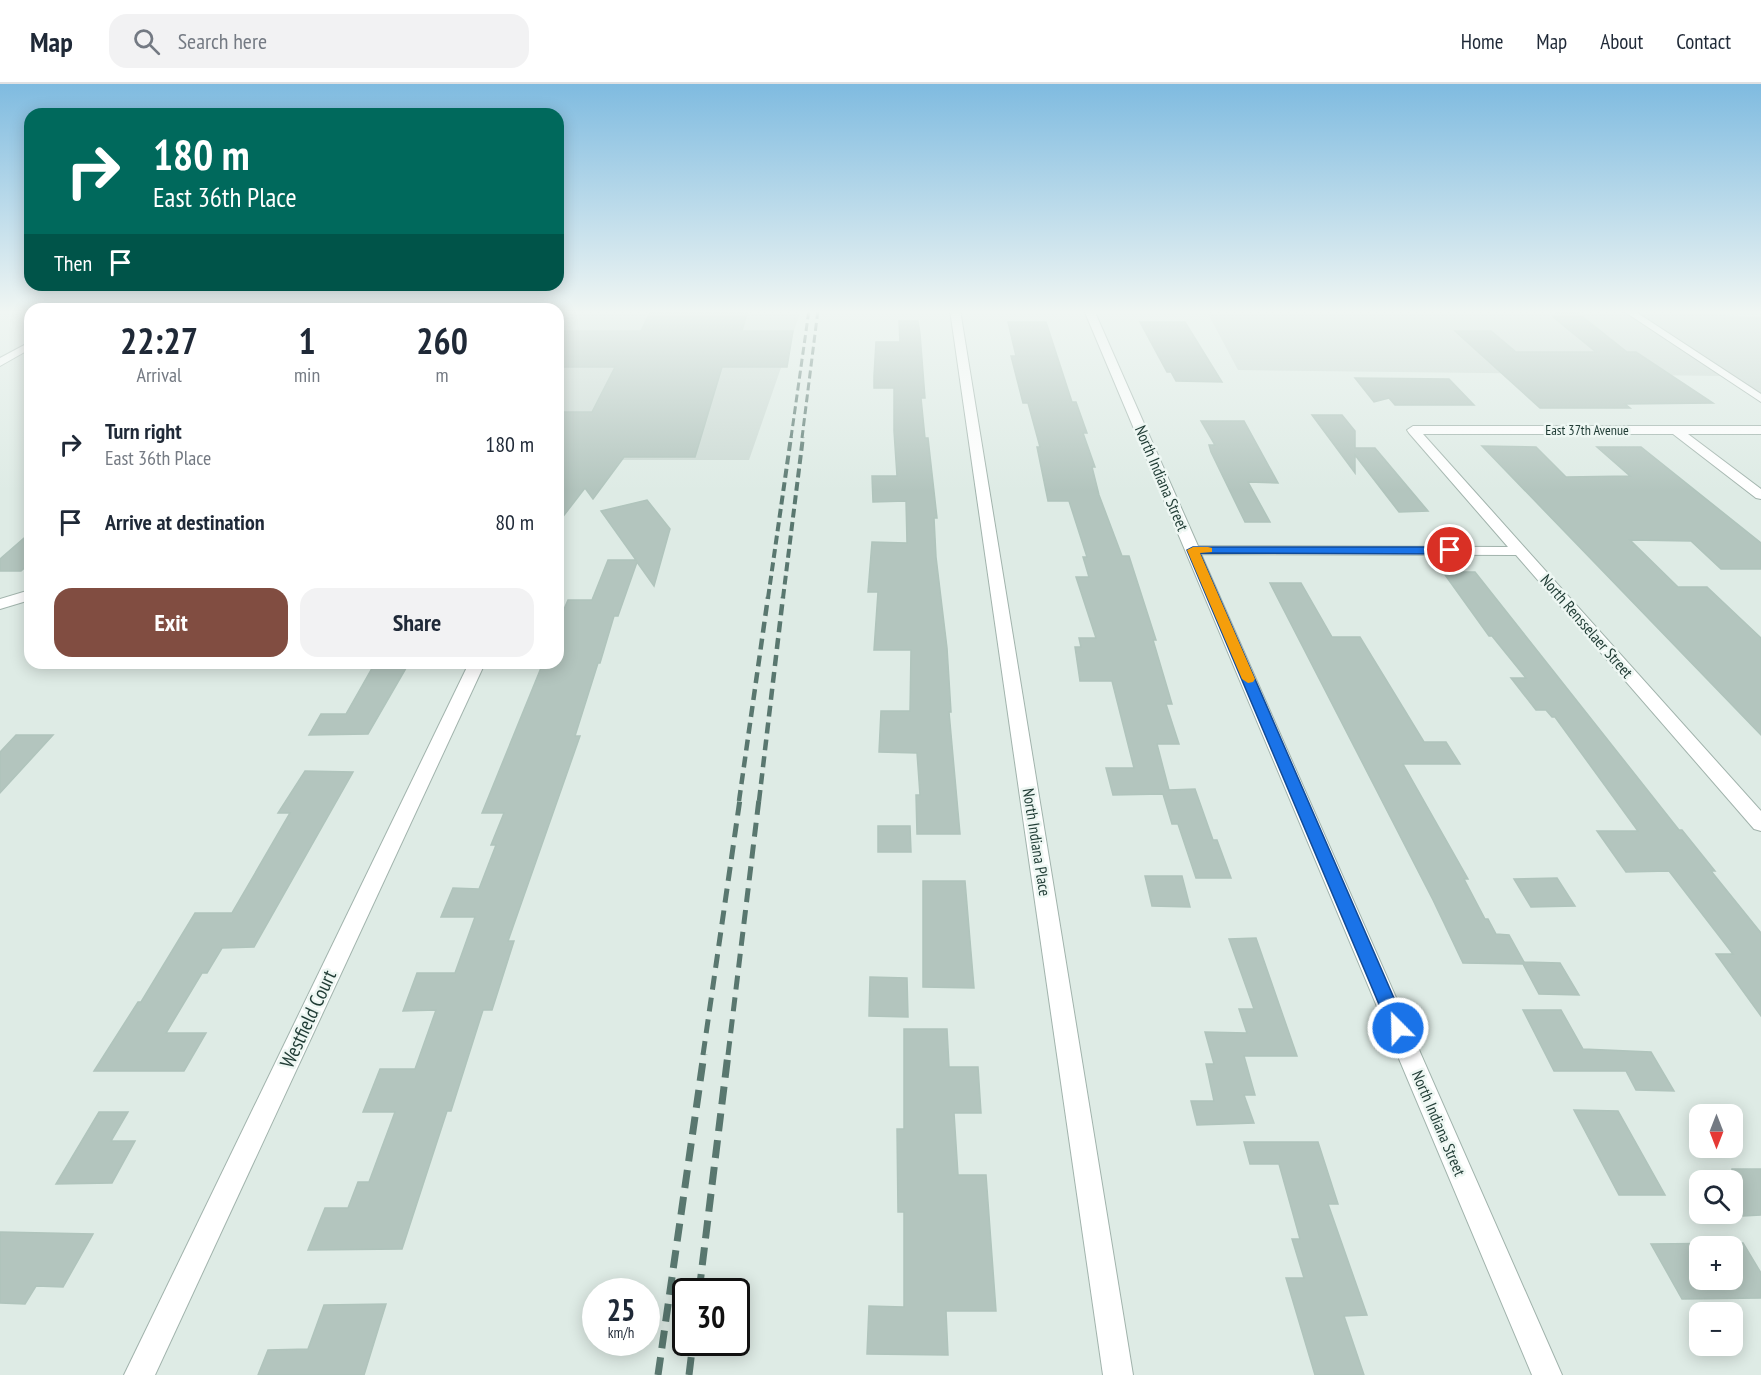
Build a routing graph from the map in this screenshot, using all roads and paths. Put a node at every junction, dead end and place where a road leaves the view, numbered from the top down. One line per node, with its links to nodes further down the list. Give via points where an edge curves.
1 (964, 370): 16 (street, North Indiana Place)
2 (1115, 370): 9 (street, North Indiana Street)
3 (1718, 370): 4 (street)
4 (1761, 399)
5 (1413, 430): 6 (street, East 37th Avenue); 10 (street, North Rensselaer Street)
6 (1676, 430): 7 (street, East 37th Avenue); 8 (street)
7 (1761, 430)
8 (1761, 495)
9 (1193, 550): 10 (street); 17 (street, North Indiana Street)
10 (1521, 551): 14 (street, North Rensselaer Street)
11 (24, 598): 12 (street)
12 (0, 604)
13 (474, 669): 15 (street, Westfield Court)
14 (1761, 824)
15 (139, 1375)
16 (1118, 1375)
17 (1547, 1375)

